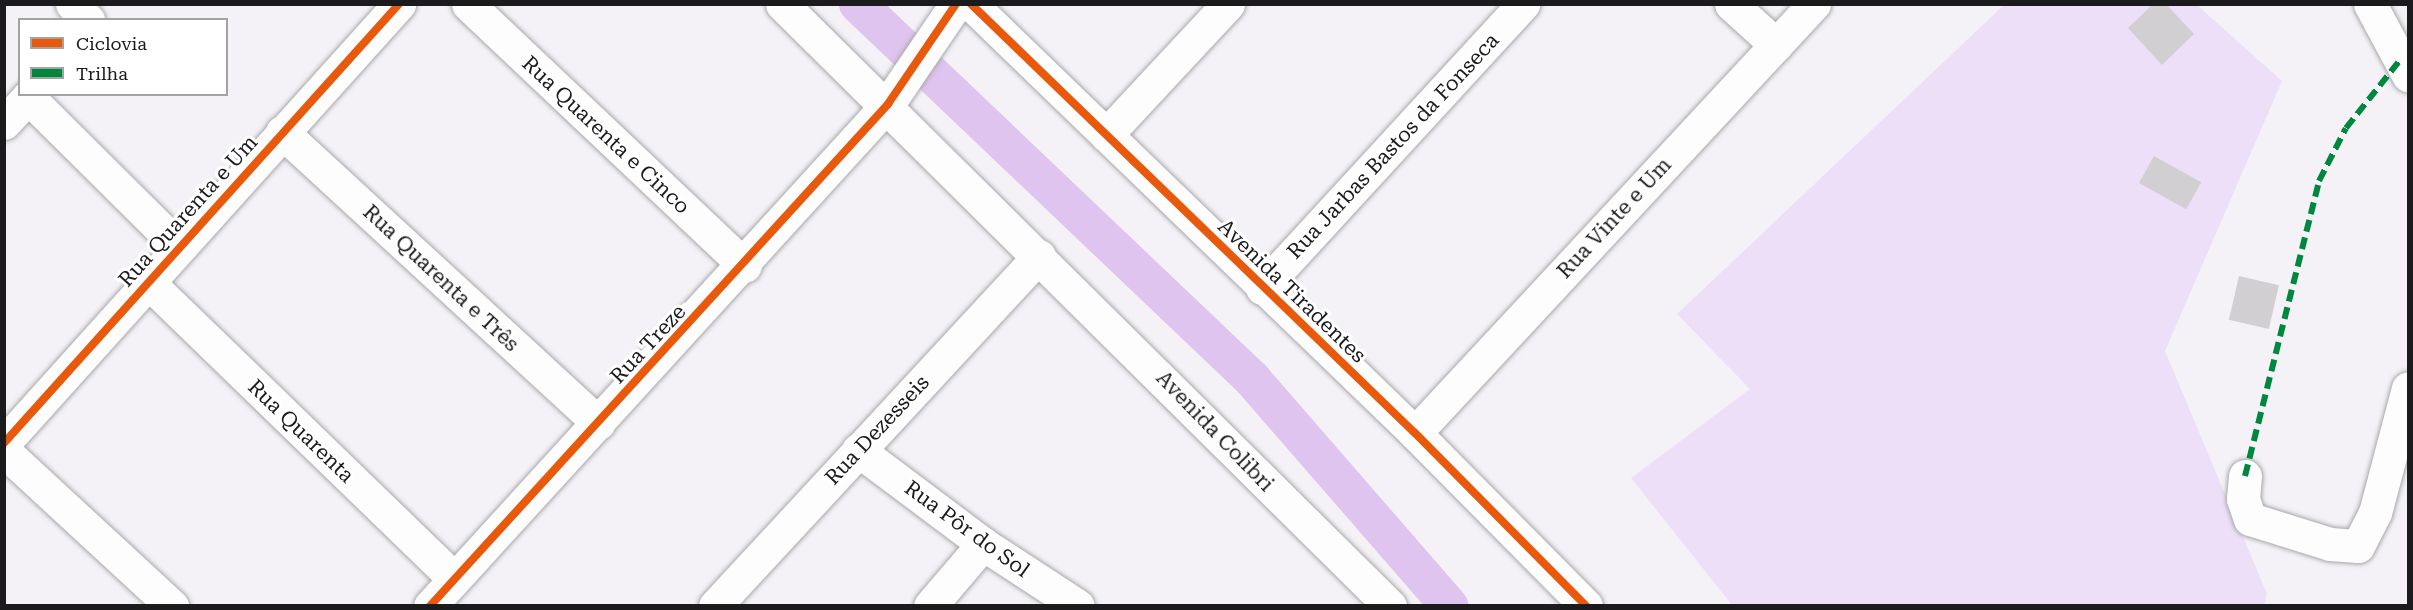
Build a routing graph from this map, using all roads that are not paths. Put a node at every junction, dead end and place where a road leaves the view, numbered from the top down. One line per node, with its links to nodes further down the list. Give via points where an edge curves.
1 (72, 4): 12 (street)
2 (111, 4): 13 (street)
3 (399, 4): 19 (street, Rua Quarenta e Um)
4 (468, 4): 23 (street, Rua Quarenta e Cinco)
5 (782, 4): 16 (street)
6 (1228, 4): 20 (street)
7 (1523, 4): 25 (street, Rua Jarbas Bastos da Fonseca)
8 (1731, 4): 14 (street)
9 (1814, 4): 14 (street, Rua Vinte e Um)
10 (2370, 4): 15 (street)
11 (957, 11): 16 (street, Rua Treze); 20 (street, Avenida Tiradentes)
12 (86, 18)
13 (99, 18)
14 (1776, 45): 28 (street, Rua Vinte e Um)
15 (2409, 75)
16 (895, 94): 22 (street); 23 (street, Rua Treze)
17 (29, 96): 18 (street); 21 (street)
18 (4, 123)
19 (282, 132): 21 (street, Rua Quarenta e Um); 27 (street, Rua Quarenta e Três)
20 (1106, 135): 25 (street, Avenida Tiradentes)
21 (179, 247): 24 (street, Rua Quarenta e Um)
22 (1039, 256): 30 (street, Rua Dezesseis); 40 (street, Avenida Colibri)
23 (745, 266): 27 (street, Rua Treze)
24 (148, 282): 29 (street, Rua Quarenta e Um); 34 (street, Rua Quarenta)
25 (1262, 288): 28 (street, Avenida Tiradentes)
26 (2409, 388): 32 (street, via 2375,513 2358,546 2261,524 2246,512)
27 (599, 423): 34 (street, Rua Treze)
28 (1415, 432): 41 (street, Avenida Tiradentes)
29 (4, 443)
30 (858, 450): 33 (street, Rua Pôr do Sol); 37 (street, Rua Dezesseis)
31 (4, 451): 35 (street)
32 (2245, 476)
33 (983, 544): 38 (street); 39 (street, Rua Pôr do Sol)
34 (453, 579): 36 (street, Rua Treze)
35 (172, 606)
36 (430, 606)
37 (715, 606)
38 (930, 606)
39 (1078, 606)
40 (1390, 606)
41 (1586, 606)

